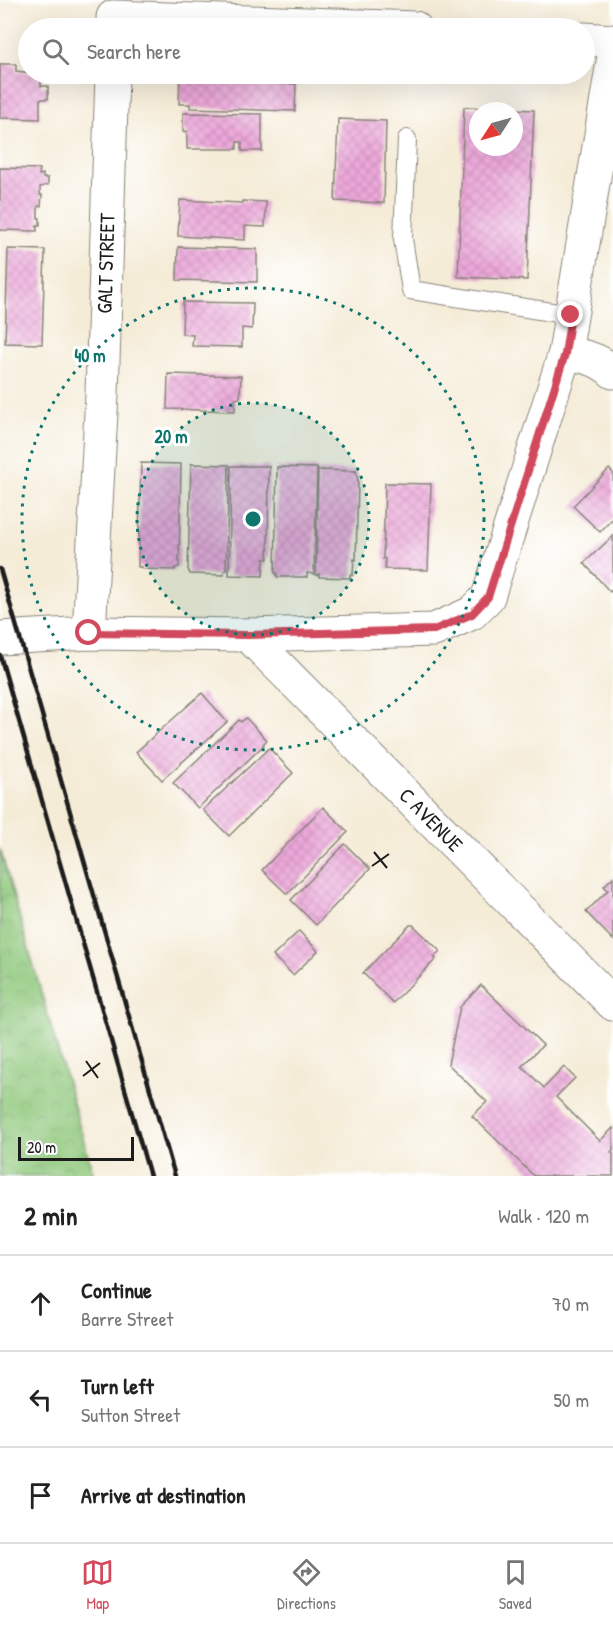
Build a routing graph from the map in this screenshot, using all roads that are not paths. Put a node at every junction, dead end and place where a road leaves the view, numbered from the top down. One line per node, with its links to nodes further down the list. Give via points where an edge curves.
1 (113, 15): 2 (street)
2 (183, 18)
3 (595, 40): 4 (street)
4 (613, 41)
5 (613, 62): 8 (street)
6 (112, 84): 11 (street, GALT STREET, via 102,394)
7 (407, 139): 8 (lane, via 403,238 411,291)
8 (571, 315): 9 (street)
9 (565, 354): 10 (street, via 590,357); 12 (street, via 488,597 472,614 434,630)
10 (613, 372)
11 (89, 633): 12 (street); 13 (street)
12 (248, 635): 14 (street, C AVENUE)
13 (0, 639)
14 (613, 1004)

